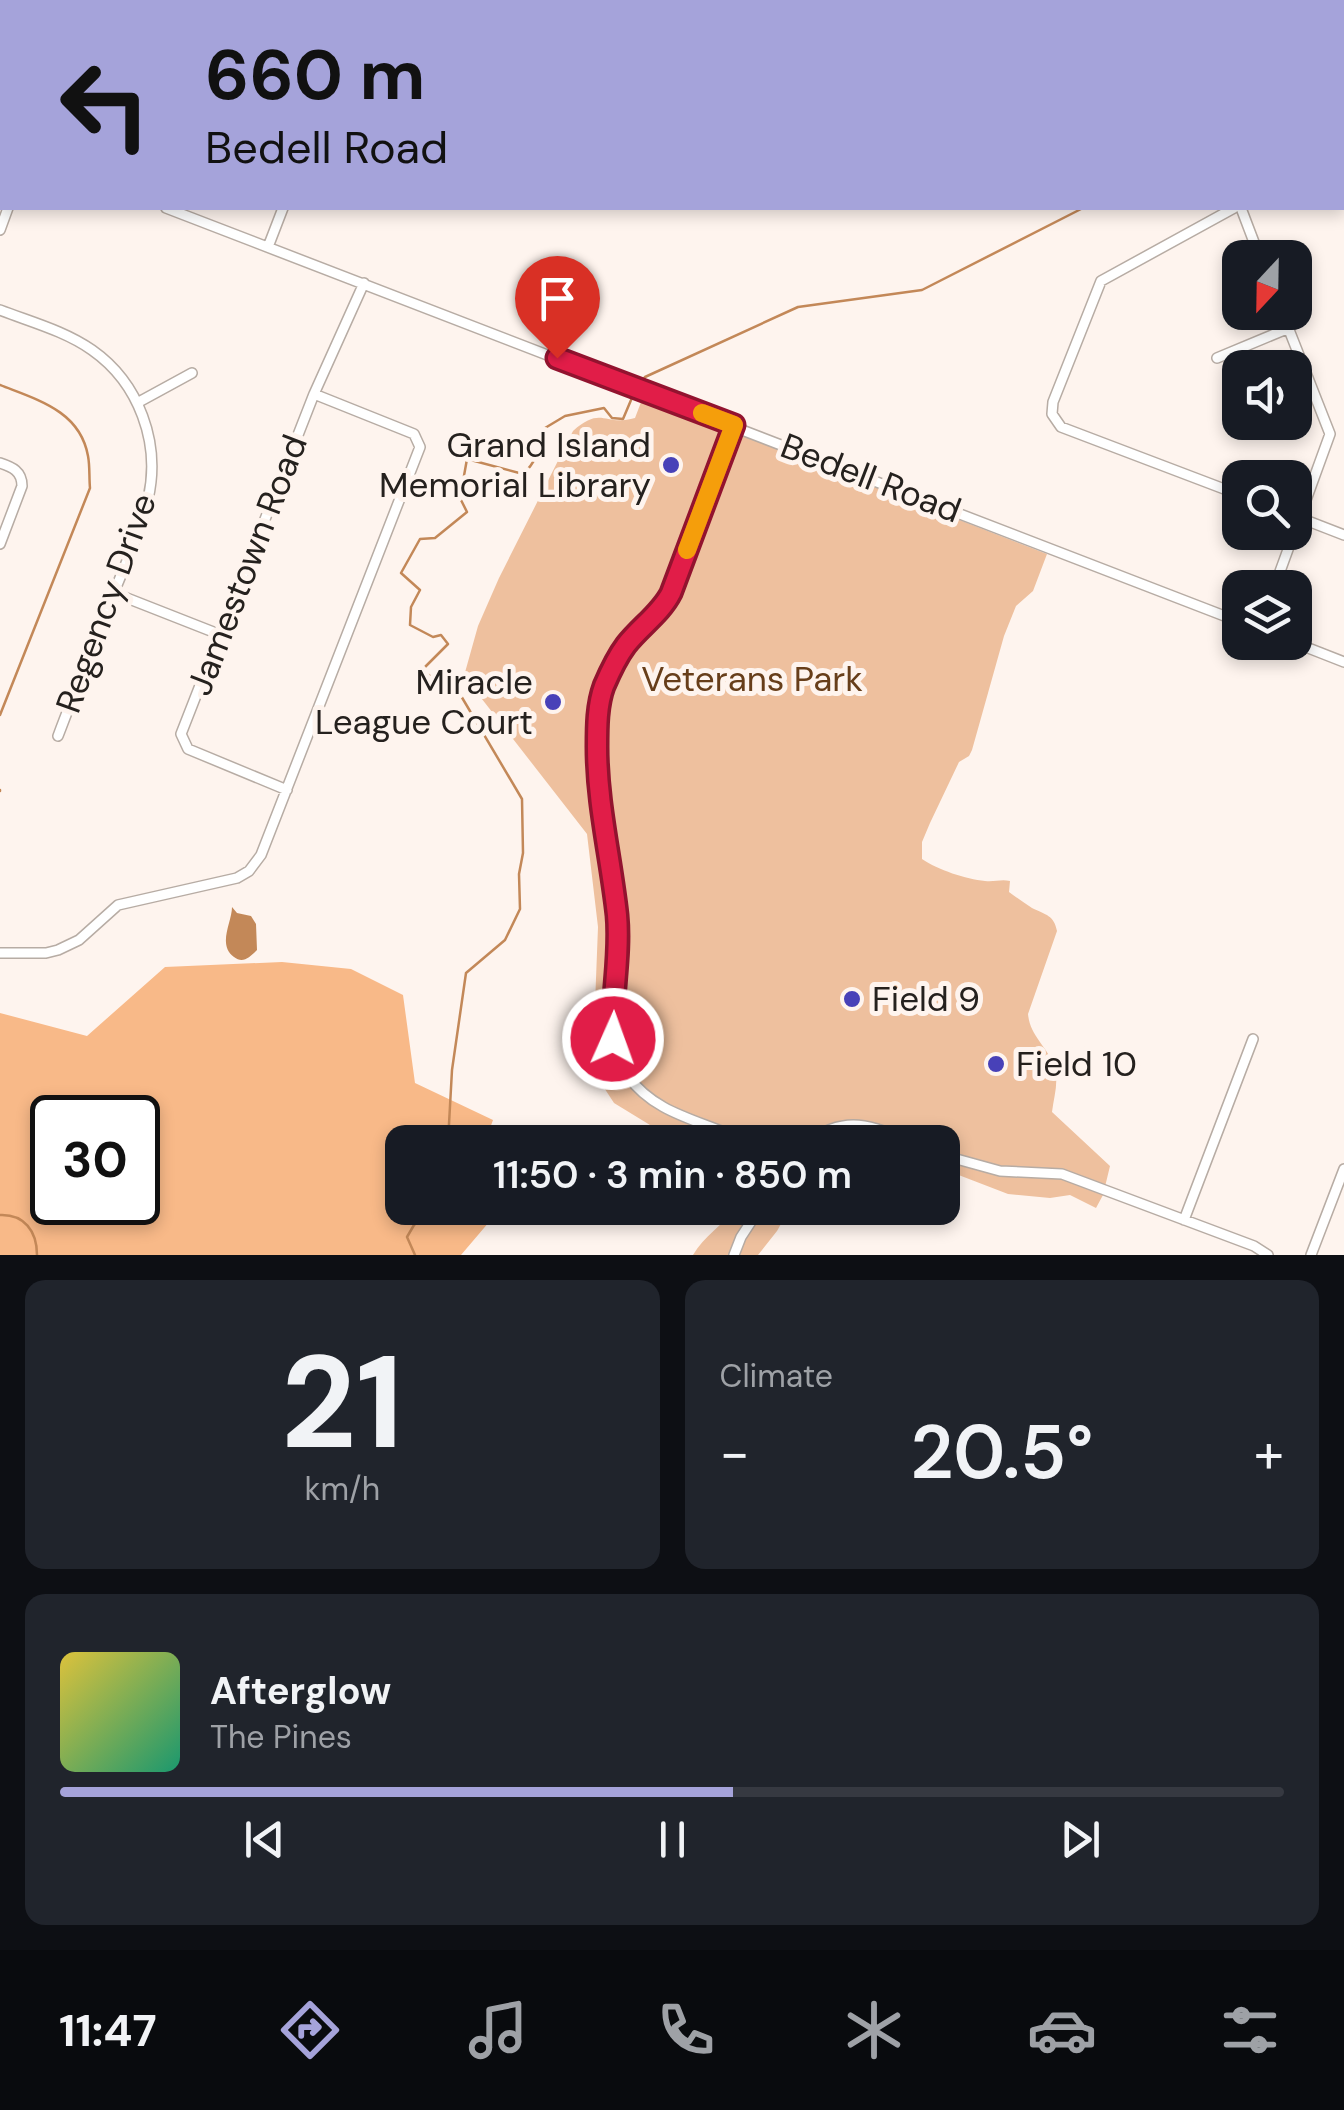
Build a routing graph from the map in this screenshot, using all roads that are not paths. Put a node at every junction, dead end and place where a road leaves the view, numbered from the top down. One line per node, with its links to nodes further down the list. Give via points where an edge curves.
1 (171, 210): 6 (street, Bedell Road)
2 (282, 210): 6 (street)
3 (1233, 210): 18 (street, via 1101,281 1052,414 1061,427)
4 (1238, 210): 5 (street)
5 (1252, 240)
6 (268, 246): 7 (street, Bedell Road)
7 (364, 283): 13 (street, Jamestown Road); 15 (street, Bedell Road)
8 (0, 310): 14 (street, Regency Drive, via 94,351)
9 (1283, 330): 11 (street)
10 (1289, 330): 17 (street, via 1330,434)
11 (1217, 358)
12 (192, 373): 14 (street)
13 (314, 394): 24 (street, Jamestown Road); 28 (street, via 414,434 420,448)
14 (137, 402): 22 (street, Regency Drive, via 150,444 151,487)
15 (734, 425): 23 (street, Bedell Road); 31 (street, via 671,593 614,665 597,729 600,806 617,918 612,1018 618,1060 650,1098)
16 (0, 463): 21 (street, via 22,480)
17 (1312, 481)
18 (1222, 488)
19 (1312, 523): 20 (street)
20 (1344, 535)
21 (0, 544)
22 (114, 593): 24 (street); 27 (street, Regency Drive)
23 (1222, 615)
24 (221, 635): 28 (street, Jamestown Road, via 181,734 188,749)
25 (1312, 649): 26 (street)
26 (1344, 662)
27 (58, 736)
28 (286, 790): 29 (street, via 256,863 237,878 118,905 58,950)
29 (0, 953)
30 (1253, 1039): 34 (street)
31 (708, 1125)
32 (960, 1160): 34 (street, via 1000,1171 1062,1174)
33 (1344, 1170): 38 (street)
34 (1184, 1220): 37 (street)
35 (749, 1225): 36 (street)
36 (734, 1255)
37 (1268, 1255)
38 (1311, 1255)

